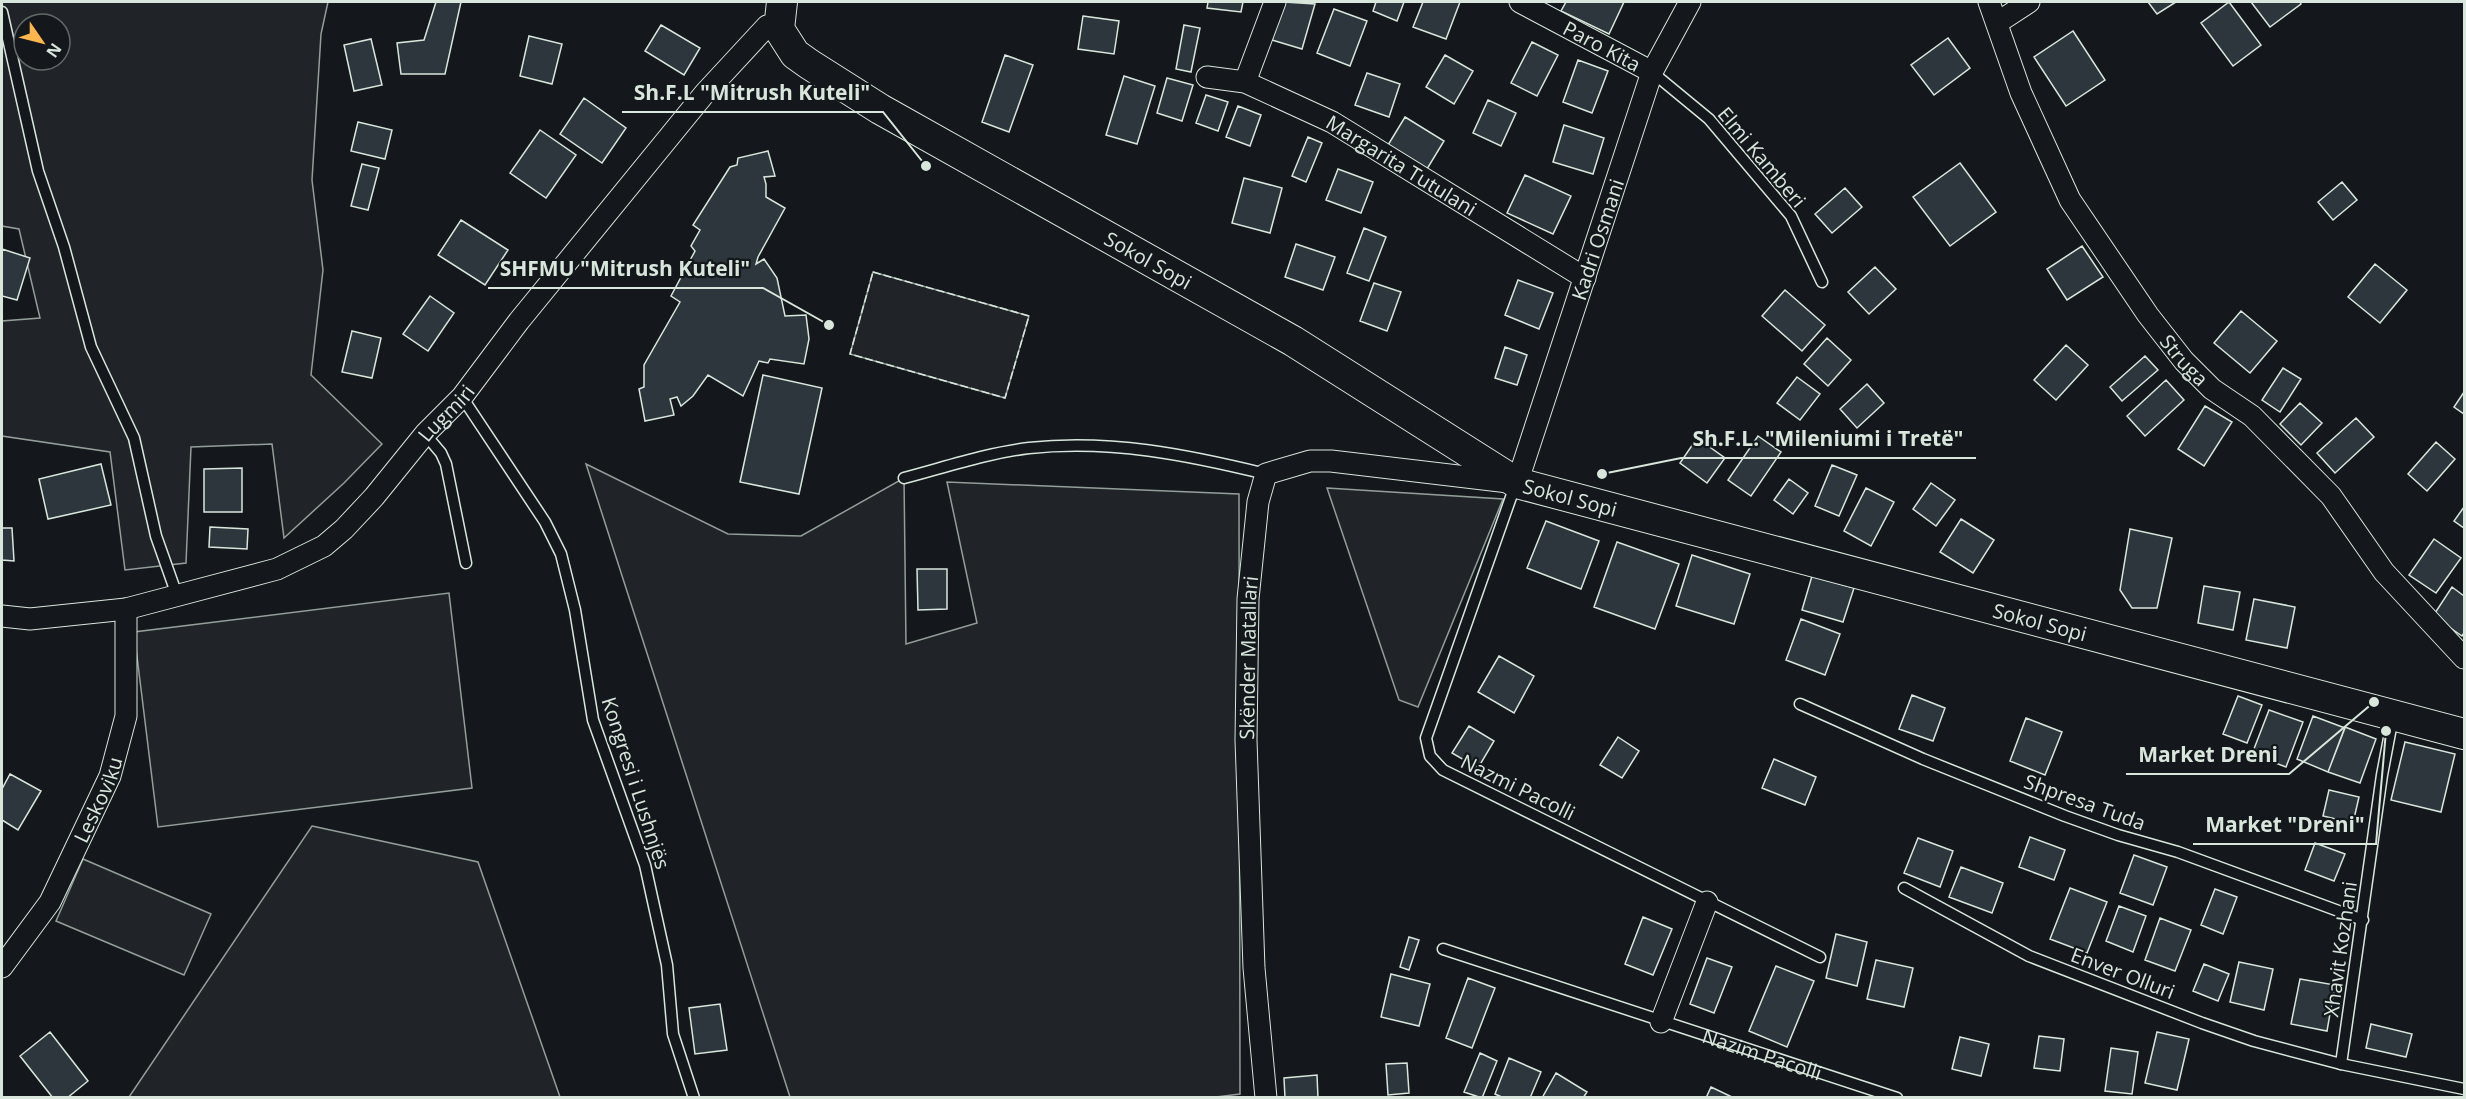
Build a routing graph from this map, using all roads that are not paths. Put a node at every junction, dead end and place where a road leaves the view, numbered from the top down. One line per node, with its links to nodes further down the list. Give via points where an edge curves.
1 (1275, 2): 11 (street)
2 (1520, 2): 9 (street, Paro Kita)
3 (1690, 2): 9 (street, Kadri Osmani)
4 (1989, 2): 8 (street, Struga)
5 (2029, 2): 8 (street)
6 (2, 12): 20 (lane, via 38,171 91,347 134,438 156,536)
7 (781, 15): 14 (street, Lugmiri, via 705,93); 18 (street, Sokol Sopi, via 795,54 880,109 1293,341)
8 (1997, 23): 23 (street, Struga, via 2021,93 2070,200 2148,315 2205,382 2252,416 2331,496 2384,572)
9 (1652, 72): 12 (street, Kadri Osmani); 13 (lane, Elmi Kamberi, via 1709,119 1791,216)
10 (1207, 76): 11 (street, Margarita Tutulani)
11 (1245, 82): 12 (street, Margarita Tutulani, via 1332,122)
12 (1585, 278): 18 (street, Kadri Osmani)
13 (1822, 282)
14 (462, 397): 15 (street, Lugmiri); 36 (lane, Kongresi i Lushnjës, via 545,522 561,555 575,610 593,720 645,865 667,965 673,1034)
15 (425, 434): 19 (lane, via 441,453 448,471); 20 (street, Lugmiri, via 374,497 324,546 277,569)
16 (1266, 474): 17 (lane, via 1168,452 1101,447 1031,448); 18 (street, via 1310,461 1331,461); 37 (street, Skënder Matallari, via 1258,502 1248,599 1246,740 1254,968)
17 (904, 478)
18 (1517, 483): 25 (street, Sokol Sopi); 28 (lane, Nazmi Pacolli, via 1426,738 1430,756 1443,770)
19 (466, 563)
20 (178, 597): 21 (street, Lugmiri)
21 (126, 609): 22 (street, Lugmiri, via 30,619); 32 (street, Leskoviku, via 126,716 110,776 50,902)
22 (2, 616)
23 (2464, 658)
24 (1800, 705): 29 (lane, Shpresa Tuda, via 2065,816 2178,852)
25 (2393, 714): 26 (street, Sokol Sopi); 29 (lane, Xhavit Kozhani)
26 (2464, 734)
27 (1904, 888): 34 (lane, Enver Olluri, via 2062,970 2254,1041)
28 (1707, 902): 31 (lane, Nazmi Pacolli); 33 (street)
29 (2363, 920): 34 (lane, Xhavit Kozhani)
30 (1443, 949): 33 (lane, Nazim Pacolli)
31 (1820, 957)
32 (2, 967)
33 (1661, 1022): 38 (lane, Nazim Pacolli)
34 (2341, 1064): 35 (lane)
35 (2464, 1089)
36 (694, 1098)
37 (1266, 1098)
38 (1897, 1098)

